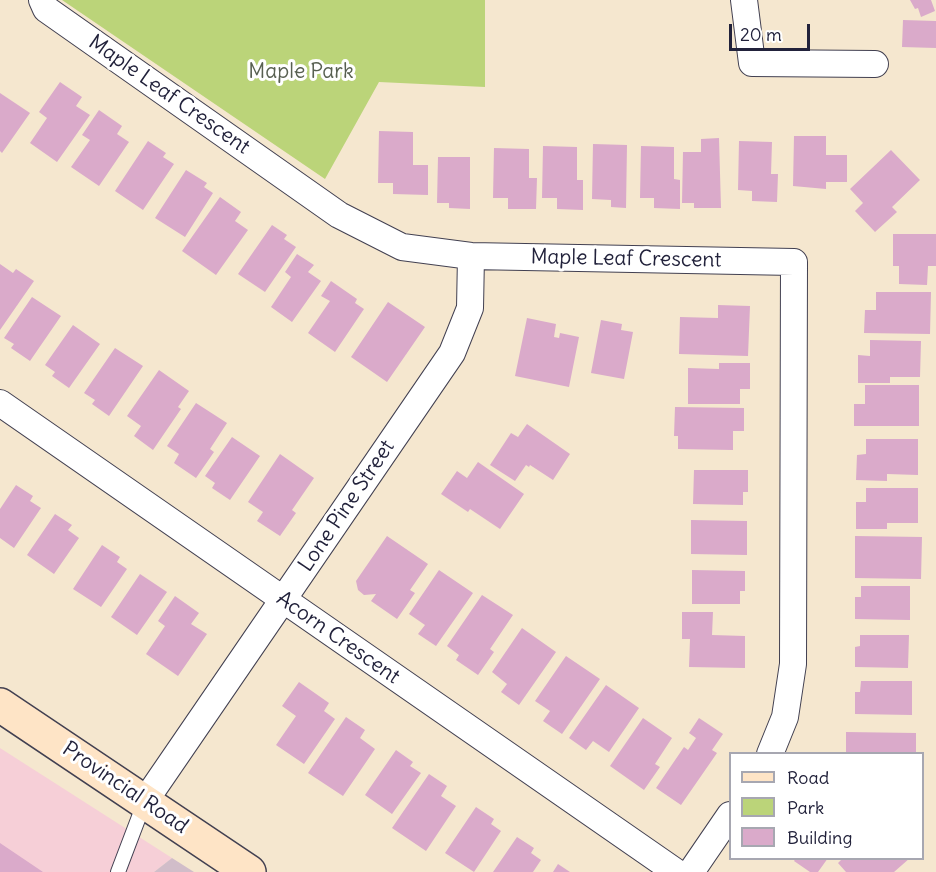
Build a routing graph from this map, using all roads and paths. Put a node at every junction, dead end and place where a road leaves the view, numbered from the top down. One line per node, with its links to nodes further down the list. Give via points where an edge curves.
1 (42, 0): 4 (street, Maple Leaf Crescent, via 46,9 339,214 402,247)
2 (744, 0): 3 (street, via 752,63)
3 (876, 64)
4 (471, 256): 6 (street, Lone Pine Street, via 470,309 452,353); 8 (street, Maple Leaf Crescent, via 794,262 793,664 785,717)
5 (0, 403): 6 (street, Acorn Crescent)
6 (283, 599): 9 (street, Lone Pine Street); 13 (street, Acorn Crescent)
7 (0, 705): 9 (main road, Provincial Road)
8 (770, 752)
9 (145, 801): 11 (lane); 12 (main road, Provincial Road)
10 (729, 816): 14 (street)
11 (118, 872)
12 (249, 872)
13 (676, 872)
14 (691, 872)

